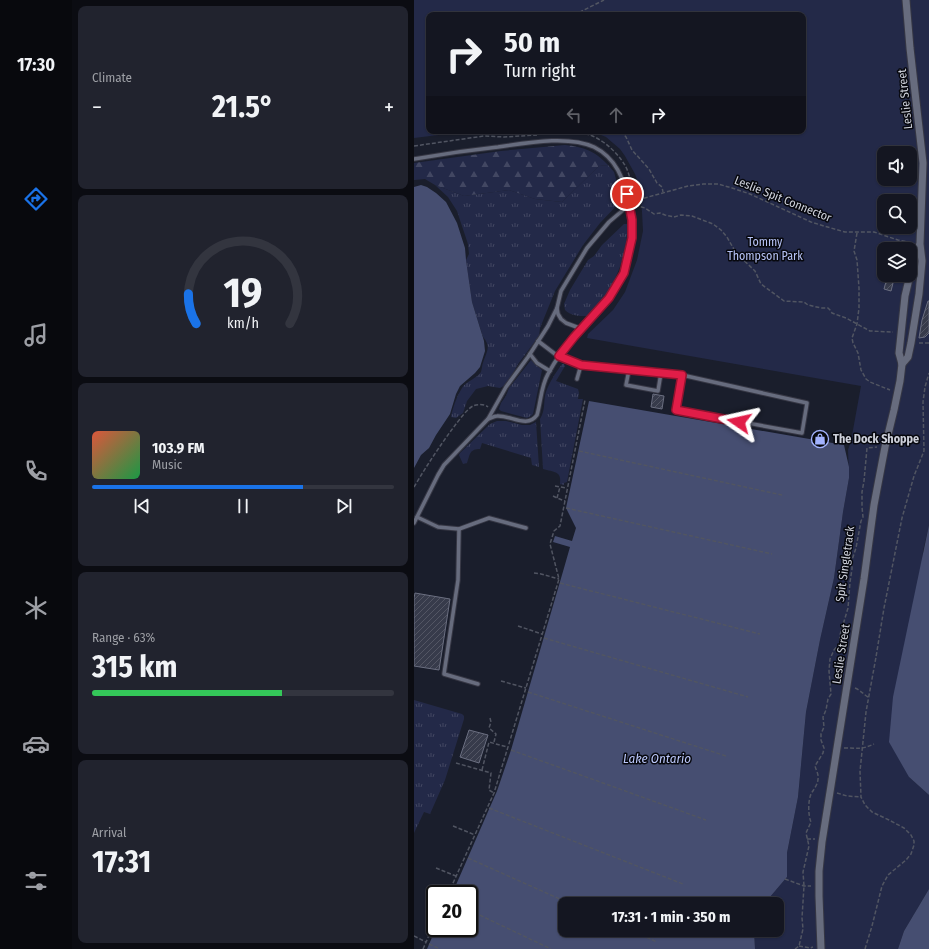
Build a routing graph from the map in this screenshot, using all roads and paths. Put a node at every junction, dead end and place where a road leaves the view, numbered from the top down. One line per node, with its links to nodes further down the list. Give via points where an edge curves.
1 (604, 0): 3 (path)
2 (906, 0): 9 (street, Leslie Street, via 923,163)
3 (580, 12)
4 (624, 134): 6 (path)
5 (414, 159): 7 (lane, via 541,142 580,143 594,147 615,164)
6 (663, 192): 7 (path, Leslie Spit Connector); 8 (path, Leslie Spit Connector, via 688,186 718,184 750,194 817,224 845,232)
7 (630, 204): 12 (lane, via 609,222 587,248 561,291); 13 (path, via 645,208 654,214 692,216 713,224 727,237 736,253 755,271 761,284 784,300 828,308 832,313); 14 (lane, via 632,238 624,273 609,298)
8 (858, 232): 9 (path, Leslie Spit Connector, via 874,232); 13 (path, via 854,251 859,288)
9 (920, 244): 10 (street, Leslie Street); 17 (street, Leslie Street, via 922,261 919,294)
10 (917, 250)
11 (908, 282): 15 (street, Leslie Street)
12 (557, 308): 14 (lane, via 562,319); 16 (lane)
13 (857, 324): 15 (path, via 870,330); 29 (path, via 852,338 866,379)
14 (582, 329): 20 (lane)
15 (901, 333): 21 (street, Leslie Street, via 899,353)
16 (538, 341): 19 (lane); 20 (lane)
17 (911, 343): 18 (path); 21 (street, Leslie Street, via 908,357)
18 (929, 343)
19 (530, 354): 24 (lane, via 537,363); 31 (lane)
20 (559, 356): 22 (lane); 24 (lane)
21 (902, 364): 29 (street, Leslie Street)
22 (581, 365): 23 (lane); 28 (lane)
23 (629, 370): 25 (lane); 25 (lane, via 626,385 658,391)
24 (550, 371): 32 (lane, via 543,385 535,418 525,421 498,416)
25 (661, 373): 27 (lane)
26 (929, 373): 62 (path, via 923,402 924,451 902,518)
27 (682, 375): 27 (lane, via 807,403 802,433 676,410)
28 (577, 379)
29 (898, 392): 33 (street, Leslie Street)
30 (585, 400): 38 (path)
31 (493, 410): 32 (lane); 36 (path, via 486,405 474,406 464,414 432,457)
32 (488, 419): 44 (lane, via 444,465)
33 (885, 447): 58 (street, Leslie Street); 86 (path, Spit Singletrack, via 867,448 862,492 863,517 852,560 848,608 840,643 830,659 831,694 822,717 824,727 821,740 824,748 815,766 818,779 810,795 808,816 811,822 806,833 809,846 803,872)
34 (579, 451): 39 (path)
35 (556, 486): 37 (path)
36 (414, 487)
37 (560, 487): 38 (path); 41 (path)
38 (568, 488): 42 (path)
39 (782, 495)
40 (553, 496): 41 (path)
41 (557, 498): 42 (path)
42 (565, 501): 50 (path, via 560,526 554,531 550,544)
43 (566, 508): 48 (path)
44 (417, 517): 45 (lane); 47 (lane, via 438,527)
45 (414, 523)
46 (526, 528): 47 (lane, via 489,518)
47 (459, 529): 57 (lane, via 458,580 444,674)
48 (772, 554)
49 (534, 573): 50 (path)
50 (559, 579): 53 (path)
51 (560, 583): 54 (path)
52 (518, 626): 53 (path)
53 (542, 634): 59 (path)
54 (760, 634)
55 (544, 638): 61 (path)
56 (501, 681): 59 (path)
57 (478, 684)
58 (847, 686): 62 (path, via 858,689); 67 (street, Leslie Street)
59 (526, 688): 66 (path)
60 (528, 692): 70 (path)
61 (748, 697)
62 (868, 697): 68 (path)
63 (490, 718): 64 (path, via 489,728 496,734)
64 (494, 743): 66 (path); 72 (path, via 489,742)
65 (874, 744): 68 (path)
66 (507, 747): 74 (path)
67 (837, 748): 68 (path); 73 (street, Leslie Street)
68 (862, 749): 75 (path)
69 (510, 750): 77 (path)
70 (726, 756)
71 (456, 763): 72 (path)
72 (482, 770): 74 (path, via 491,773 489,790)
73 (830, 791): 75 (path); 96 (street, Leslie Street, via 819,871)
74 (494, 793): 79 (path)
75 (861, 797): 101 (path, via 872,812 909,833 914,844 911,854 883,882)
76 (489, 808): 84 (path)
77 (706, 820)
78 (453, 826): 79 (path)
79 (475, 835): 82 (path)
80 (468, 858): 87 (path)
81 (436, 868): 82 (path)
82 (456, 876): 85 (path)
83 (785, 879): 86 (path)
84 (683, 884)
85 (452, 885)
86 (804, 886): 95 (path, Spit Singletrack, via 803,929)
87 (558, 898)
88 (478, 914): 99 (path)
89 (414, 936): 92 (path)
90 (428, 937): 92 (path)
91 (646, 937): 93 (path)
92 (426, 942): 97 (path)
93 (657, 942)
94 (429, 944): 98 (path)
95 (799, 946): 96 (path); 100 (path)
96 (820, 947)
97 (423, 949)
98 (440, 949)
99 (551, 949)
100 (795, 949)
101 (865, 949)

